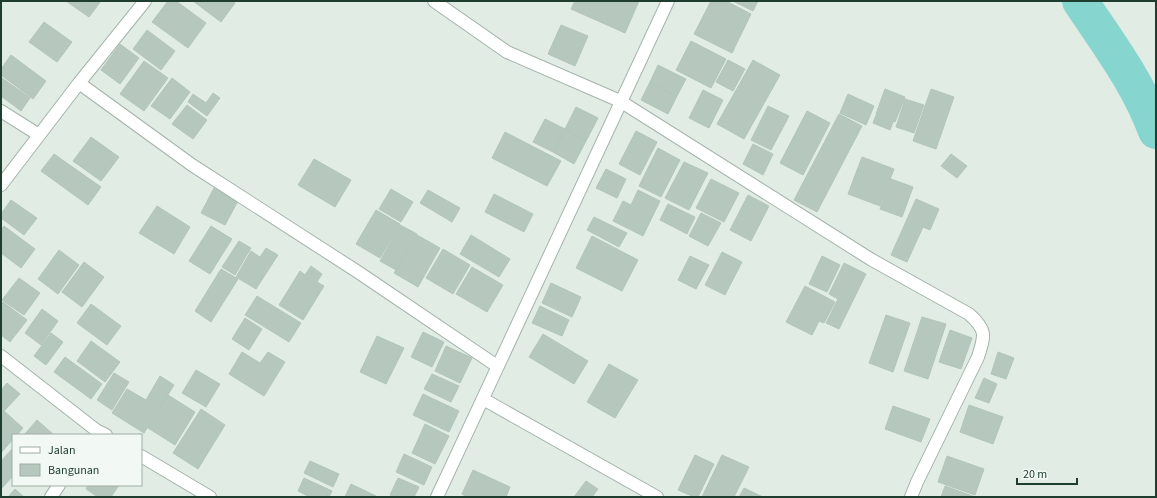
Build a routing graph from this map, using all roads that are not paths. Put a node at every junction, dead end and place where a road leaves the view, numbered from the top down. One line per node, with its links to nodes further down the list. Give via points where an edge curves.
1 (145, 1): 4 (street)
2 (434, 1): 5 (street, via 507,52)
3 (668, 1): 5 (street)
4 (79, 83): 7 (street); 10 (street, via 192,165 358,272)
5 (620, 101): 10 (street); 19 (street, via 872,260 969,314 979,323 983,341 978,357)
6 (1, 111): 7 (street)
7 (39, 135): 8 (street)
8 (1, 185)
9 (1, 356): 12 (street)
10 (497, 366): 11 (street)
11 (483, 399): 17 (street); 18 (street)
12 (98, 433)
13 (142, 457): 16 (street)
14 (58, 486): 15 (street)
15 (51, 497)
16 (210, 497)
17 (437, 497)
18 (657, 497)
19 (911, 497)

